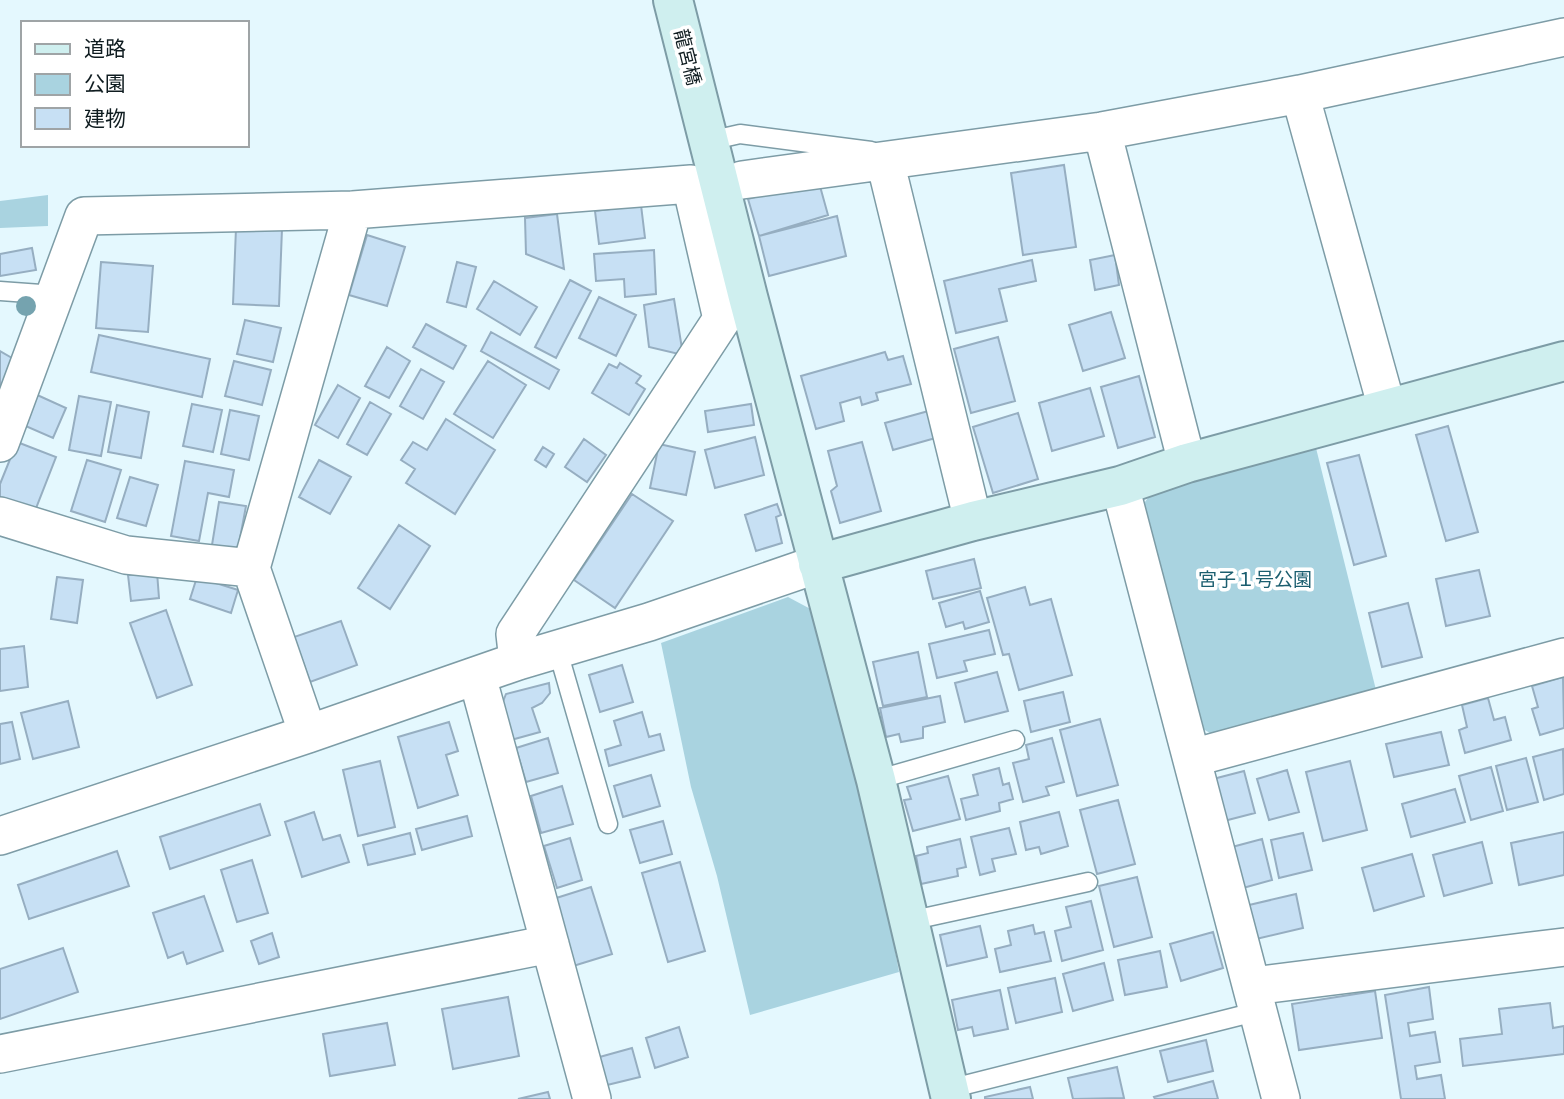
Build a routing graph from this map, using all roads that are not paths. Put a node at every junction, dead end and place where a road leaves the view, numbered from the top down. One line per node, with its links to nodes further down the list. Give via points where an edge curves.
1 (673, 0): 4 (street, 龍宮橋)
2 (1562, 42): 3 (street)
3 (1300, 94): 5 (street); 12 (street)
4 (705, 128): 6 (lane, via 868,149); 18 (street, 龍宮橋)
5 (1102, 131): 6 (street); 14 (street)
6 (885, 161): 7 (street); 17 (street)
7 (742, 180)
8 (353, 210): 10 (street, via 84,216); 19 (street); 22 (street, via 691,184 722,319 515,634)
9 (0, 291): 10 (lane)
10 (55, 295): 13 (street)
11 (1564, 361): 12 (street)
12 (1387, 408): 14 (street)
13 (0, 443)
14 (1187, 463): 15 (street)
15 (1120, 486): 17 (street); 26 (street)
16 (0, 516): 19 (street, via 126,555)
17 (973, 521): 18 (street)
18 (818, 564): 20 (street); 27 (street, 龍宮橋)
19 (251, 568): 24 (street)
20 (558, 648): 22 (street); 28 (lane)
21 (1564, 657): 26 (street)
22 (518, 661): 23 (street)
23 (477, 676): 24 (street); 32 (street)
24 (307, 734): 29 (street)
25 (1015, 740): 27 (lane)
26 (1192, 758): 34 (street)
27 (876, 780): 31 (street, 龍宮橋)
28 (608, 824)
29 (0, 836)
30 (1088, 882): 31 (lane)
31 (909, 921): 36 (street, 龍宮橋)
32 (550, 944): 35 (street); 37 (street)
33 (1564, 947): 34 (street)
34 (1256, 998): 36 (lane); 38 (street)
35 (0, 1054)
36 (950, 1094)
37 (592, 1099)
38 (1281, 1099)

